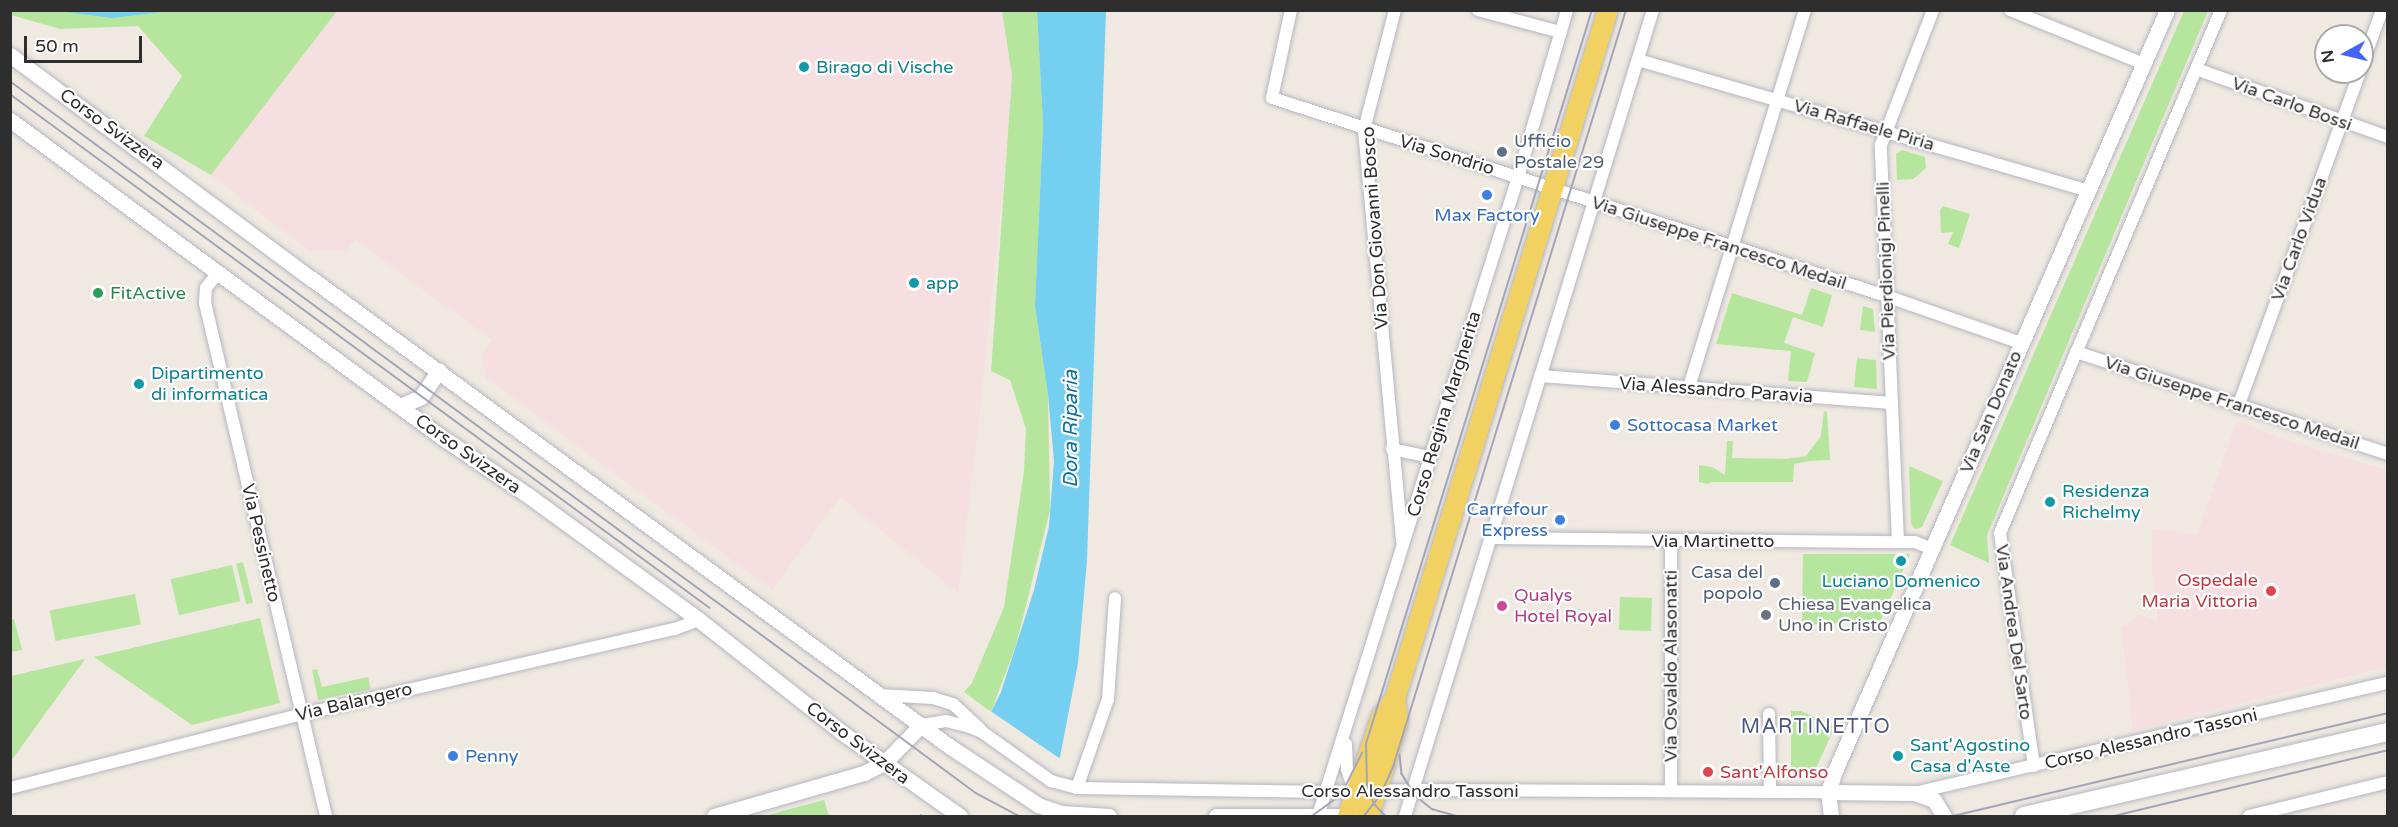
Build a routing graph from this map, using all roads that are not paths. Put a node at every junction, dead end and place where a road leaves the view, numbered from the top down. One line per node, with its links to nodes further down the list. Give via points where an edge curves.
1 (1291, 10): 23 (street, Via Sondrio, via 1272,98)
2 (1395, 10): 23 (street, Via Don Giovanni Bosco)
3 (1478, 10): 13 (street)
4 (1567, 10): 13 (street, Corso Regina Margherita)
5 (1608, 10): 27 (main road, Corso Regina Margherita)
6 (1653, 10): 16 (street)
7 (1805, 10): 20 (street)
8 (1933, 10): 24 (street, Via Pierdionigi Pinelli)
9 (2010, 10): 17 (street)
10 (2168, 10): 17 (street, Via San Donato)
11 (2221, 10): 18 (street)
12 (2382, 10): 14 (street)
13 (1560, 32): 26 (street, Corso Regina Margherita)
14 (2374, 32)
15 (10, 55): 35 (street, Corso Svizzera)
16 (1638, 60): 20 (street, Via Raffaele Piria); 29 (street)
17 (2144, 64): 28 (street, Via San Donato)
18 (2196, 69): 22 (street, Via Carlo Bossi); 34 (street)
19 (2356, 84): 22 (street, Via Carlo Vidua)
20 (1777, 100): 24 (street, Via Raffaele Piria); 30 (street)
21 (10, 120): 31 (street, Corso Svizzera)
22 (2341, 123): 25 (street, Via Carlo Bossi); 40 (street, Via Carlo Vidua)
23 (1364, 130): 26 (street, Via Sondrio); 41 (street, Via Don Giovanni Bosco)
24 (1886, 131): 28 (street, Via Raffaele Piria); 32 (street, Via Pierdionigi Pinelli, via 1881,146)
25 (2388, 137)
26 (1518, 177): 27 (street, Via Sondrio); 43 (street, Corso Regina Margherita)
27 (1554, 189): 29 (street, Via Giuseppe Francesco Medail); 53 (main road, Corso Regina Margherita)
28 (2088, 191): 33 (street, Via San Donato)
29 (1593, 203): 30 (street, Via Giuseppe Francesco Medail); 36 (street)
30 (1732, 247): 32 (street, Via Giuseppe Francesco Medail); 37 (street)
31 (218, 273): 39 (street, Corso Svizzera); 54 (street, Via Pessinetto, via 206,288 206,303)
32 (1886, 296): 33 (street, Via Giuseppe Francesco Medail); 38 (street, Via Pierdionigi Pinelli)
33 (2021, 343): 48 (street, Via San Donato)
34 (2076, 352): 40 (street, Via Giuseppe Francesco Medail); 61 (street, Via Andrea Del Sarto, via 2000,534)
35 (439, 370): 39 (street, via 421,397); 52 (street, Corso Svizzera)
36 (1540, 376): 37 (street, Via Alessandro Paravia); 44 (street)
37 (1689, 387): 38 (street, Via Alessandro Paravia)
38 (1892, 404): 46 (street, Via Pierdionigi Pinelli)
39 (400, 406): 50 (street, Corso Svizzera)
40 (2238, 406): 42 (street, Via Giuseppe Francesco Medail)
41 (1392, 449): 43 (street); 47 (street, Via Don Giovanni Bosco)
42 (2387, 450)
43 (1430, 457): 47 (street, Corso Regina Margherita)
44 (1492, 538): 45 (street, Via Martinetto); 65 (street)
45 (1671, 541): 46 (street, Via Martinetto); 67 (street, Via Osvaldo Alasonatti)
46 (1898, 542): 48 (street, Via Martinetto, via 1915,542)
47 (1402, 547): 56 (street, Corso Regina Margherita)
48 (1932, 549): 71 (street, Via San Donato)
49 (1115, 598): 64 (street, via 1108,699)
50 (699, 620): 54 (street, Via Balangero, via 675,629); 60 (street, Corso Svizzera)
51 (2388, 683): 61 (street, Corso Alessandro Tassoni)
52 (879, 695): 57 (street, Corso Svizzera); 58 (street, via 933,698 953,704)
53 (1395, 699): 66 (main road, Corso Regina Margherita, via 1398,722); 69 (main road, Corso Regina Margherita, via 1382,718)
54 (303, 714): 63 (street, Via Balangero); 74 (street, Via Pessinetto)
55 (1770, 714): 70 (street)
56 (1349, 719): 68 (street, Corso Regina Margherita); 69 (street, via 1345,759)
57 (921, 725): 58 (street, via 946,721); 60 (street); 73 (street, Corso Svizzera)
58 (975, 726): 64 (street, Corso Alessandro Tassoni, via 1051,781)
59 (2388, 732): 85 (main road)
60 (884, 763): 75 (street, via 856,776); 76 (street, Corso Svizzera)
61 (2034, 766): 72 (street, Corso Alessandro Tassoni)
62 (2388, 782): 86 (street)
63 (10, 788)
64 (1077, 788): 68 (street, Corso Alessandro Tassoni)
65 (1415, 790): 66 (street, Corso Alessandro Tassoni); 67 (street, Corso Alessandro Tassoni); 82 (street)
66 (1376, 791): 69 (street, Corso Alessandro Tassoni); 81 (main road, Corso Regina Margherita)
67 (1671, 791): 70 (street, Corso Alessandro Tassoni)
68 (1326, 792): 69 (street, Corso Alessandro Tassoni); 80 (street, Corso Regina Margherita)
69 (1356, 792): 81 (main road, Corso Regina Margherita)
70 (1770, 792): 71 (street, Corso Alessandro Tassoni)
71 (1828, 792): 72 (street, Corso Alessandro Tassoni); 83 (street, Via San Donato)
72 (1914, 793): 84 (street, via 1934,800)
73 (1035, 803): 77 (street); 78 (street, via 1060,813)
74 (326, 816)
75 (714, 816)
76 (960, 816)
77 (1049, 816)
78 (1109, 816)
79 (1216, 816): 80 (street, Corso Alessandro Tassoni)
80 (1318, 816): 81 (street, Corso Alessandro Tassoni)
81 (1359, 816)
82 (1405, 816)
83 (1831, 816)
84 (1944, 816)
85 (2024, 816)
86 (2249, 816)

